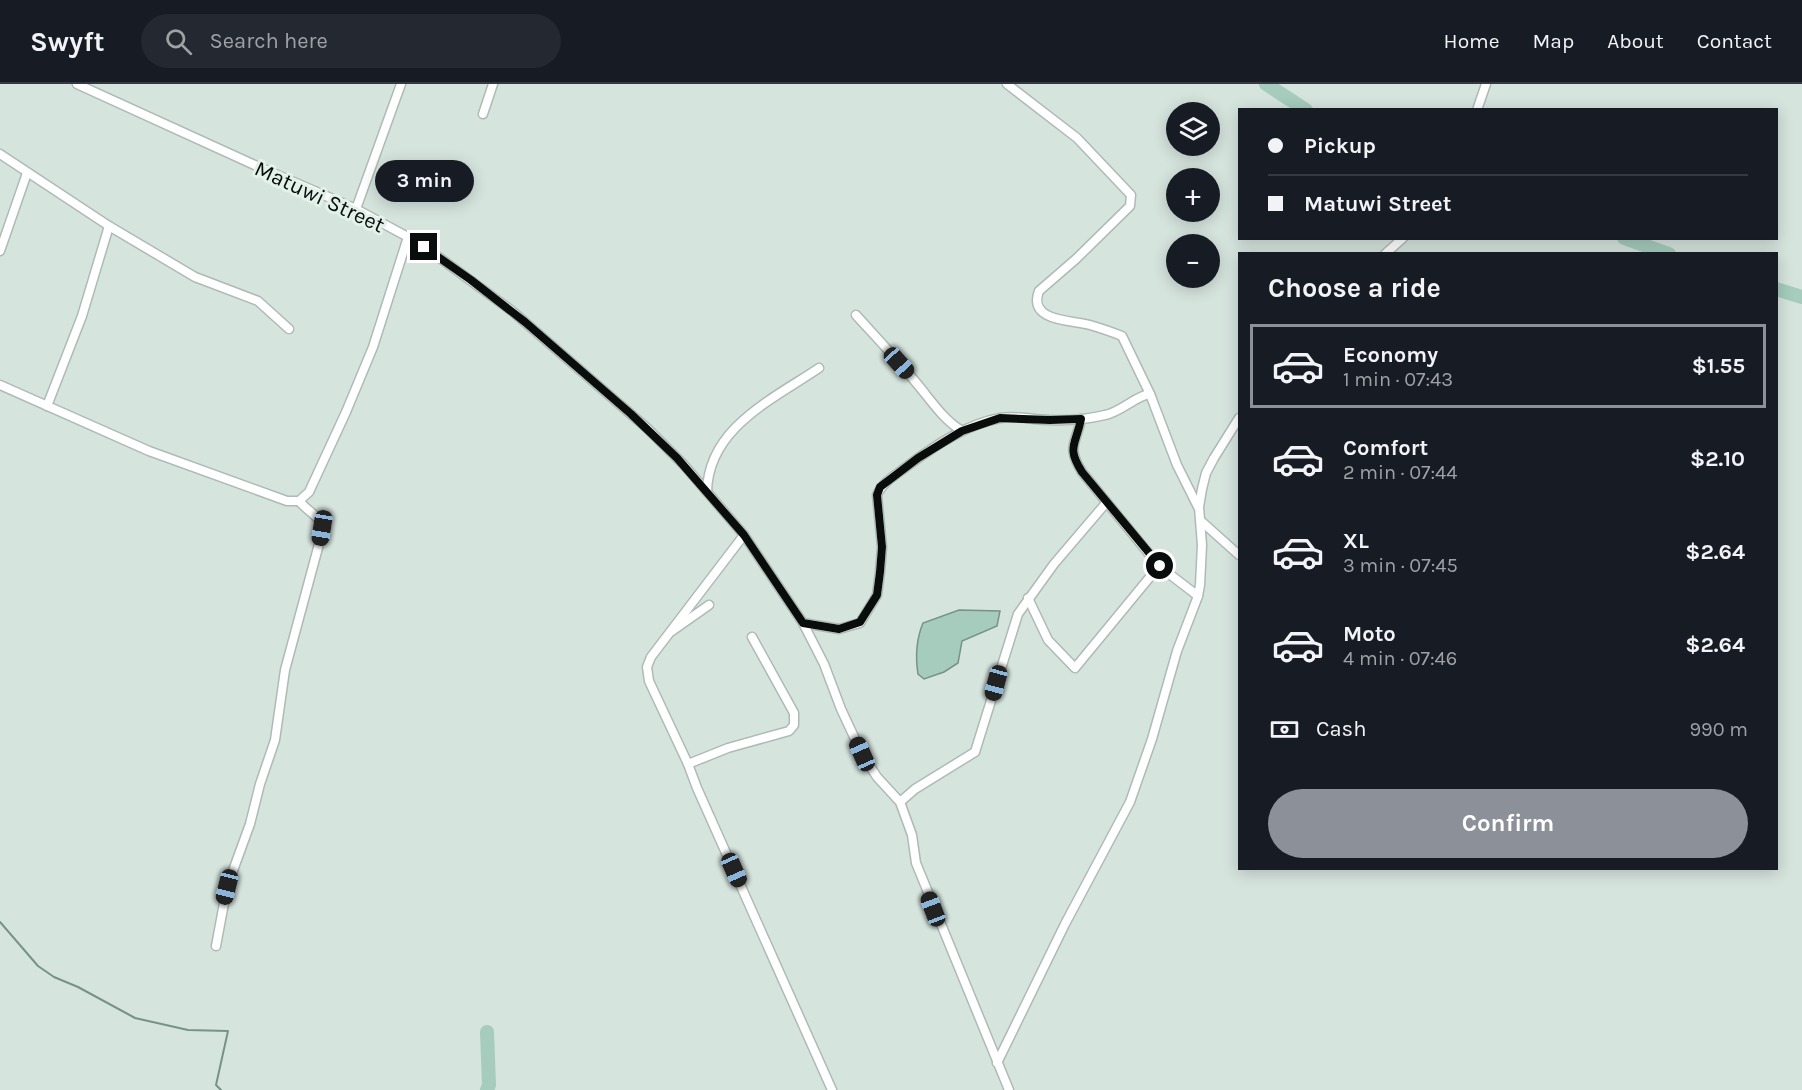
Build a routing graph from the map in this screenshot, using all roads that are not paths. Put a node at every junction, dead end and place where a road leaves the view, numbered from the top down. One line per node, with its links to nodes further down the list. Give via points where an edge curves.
1 (76, 84): 10 (street, Matuwi Street)
2 (401, 84): 10 (street)
3 (493, 84): 7 (street)
4 (1006, 84): 20 (street, via 1077,138 1131,195 1130,206 1036,298 1039,307 1056,320 1090,325 1122,336)
5 (1486, 84): 6 (street)
6 (1478, 108)
7 (483, 114)
8 (0, 154): 9 (street)
9 (27, 173): 11 (street); 14 (street)
10 (356, 209): 12 (street, Matuwi Street)
11 (109, 226): 17 (street, via 195,277 258,301); 21 (street, via 82,316)
12 (408, 237): 25 (street, Matuwi Street, via 471,280 559,350 648,429); 26 (street, via 358,384 309,492)
13 (1401, 240): 15 (street)
14 (0, 251)
15 (1387, 252)
16 (856, 315): 24 (street, via 939,411)
17 (289, 329)
18 (819, 368): 25 (street, via 750,414 726,436 711,465)
19 (0, 385): 21 (street)
20 (1150, 394): 22 (street, via 1107,415); 28 (street, via 1177,465)
21 (47, 406): 26 (street, via 149,451 287,501)
22 (1081, 419): 24 (street, via 1000,418); 27 (street, via 1073,444 1074,459)
23 (1238, 420): 28 (street, via 1206,473)
24 (962, 431): 36 (street, via 880,487 877,495 882,547 877,595 860,622 839,629)
25 (708, 492): 30 (street, Matuwi Street)
26 (299, 501): 41 (street, via 319,518 319,543 285,670 275,740 227,887)
27 (1106, 503): 32 (street); 34 (street)
28 (1199, 507): 29 (street)
29 (1201, 521): 31 (street); 33 (street)
30 (744, 535): 36 (street, Matuwi Street); 37 (street)
31 (1238, 554)
32 (1160, 566): 33 (street); 34 (street, via 1075,668 1048,640)
33 (1198, 596): 42 (street, via 1130,802)
34 (1028, 597): 40 (street, via 1005,650 975,752)
35 (709, 605): 37 (street)
36 (803, 623): 40 (street, Matuwi Street, via 862,754)
37 (665, 636): 39 (street, via 647,667 649,681)
38 (752, 638): 39 (street, via 794,713 794,725 789,731)
39 (688, 764): 43 (street)
40 (900, 802): 42 (street, Matuwi Street, via 916,863)
41 (216, 946)
42 (997, 1063): 44 (street, Matuwi Street)
43 (832, 1090)
44 (1009, 1090)

